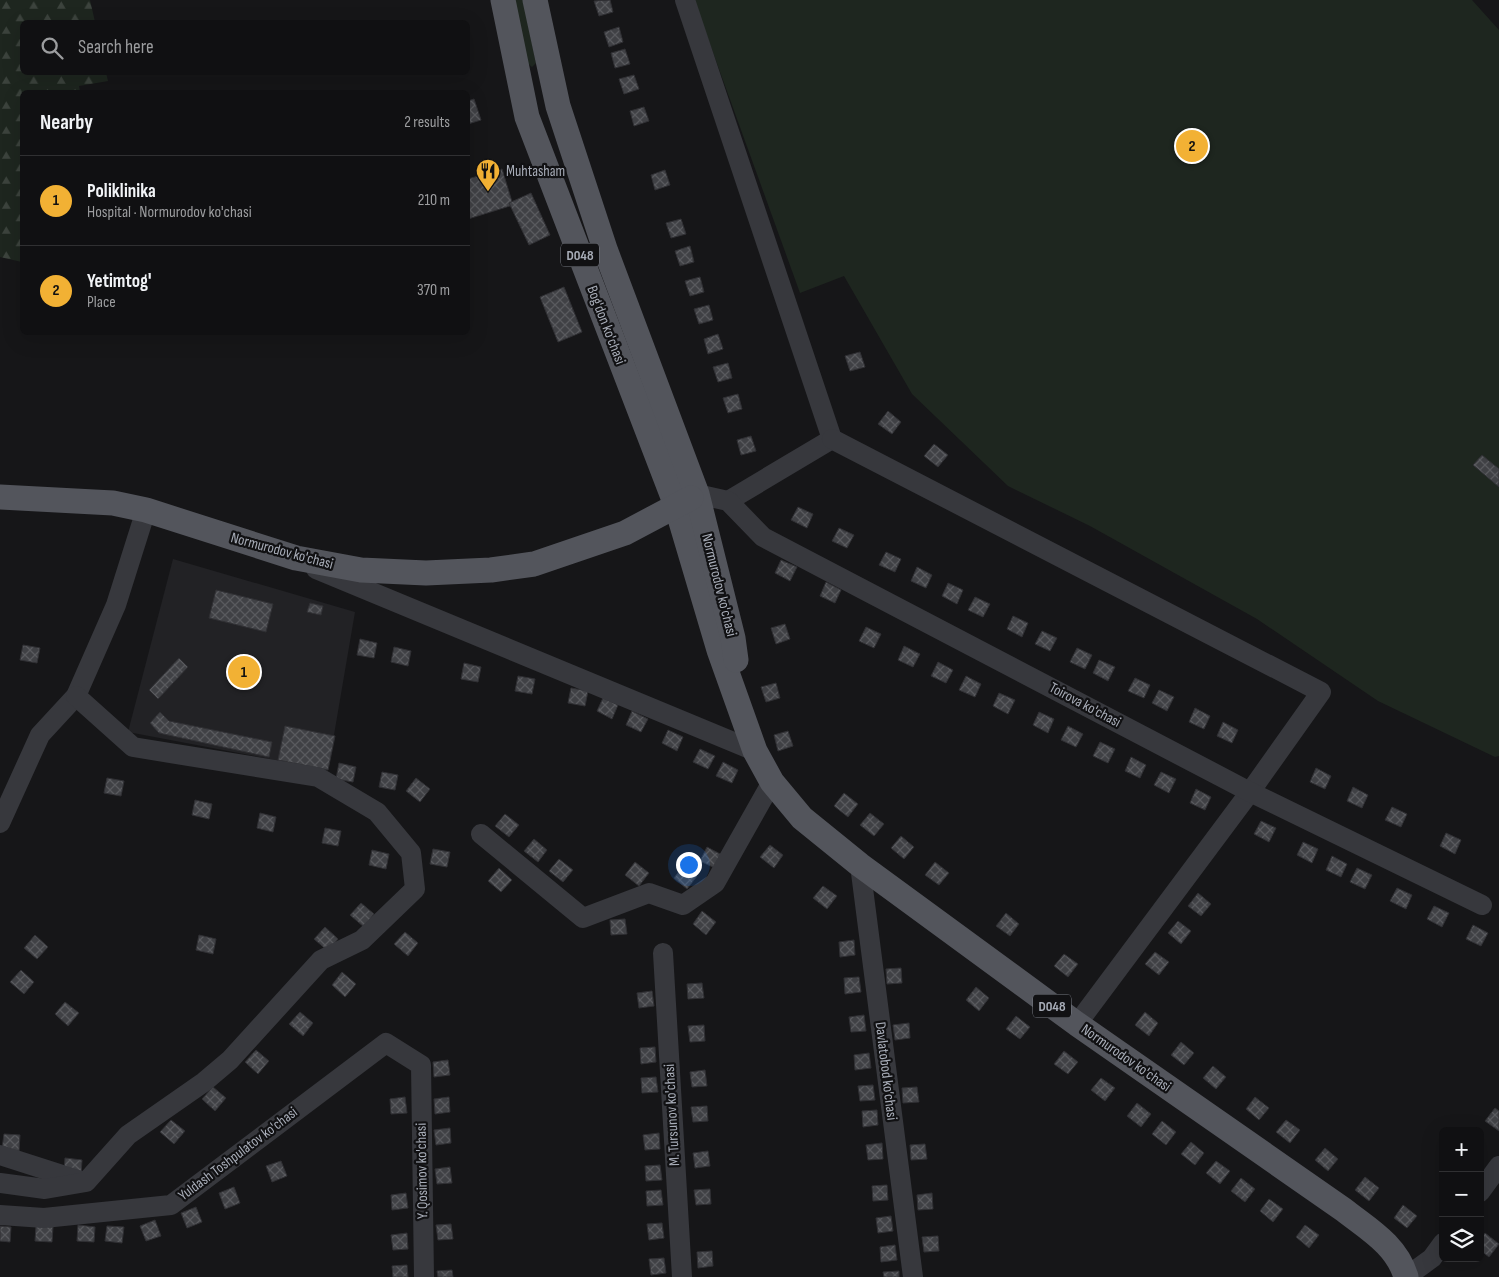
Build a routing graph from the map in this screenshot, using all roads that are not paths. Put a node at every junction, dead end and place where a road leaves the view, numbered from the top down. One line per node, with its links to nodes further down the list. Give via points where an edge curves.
1 (503, 0): 5 (main road, Bog'don ko'chasi / D048)
2 (535, 0): 4 (main road, Bog'don ko'chasi / D048)
3 (686, 0): 6 (street)
4 (558, 106): 5 (main road, via 546,96 538,97 527,108); 8 (main road, Bog'don ko'chasi / D048)
5 (527, 116): 8 (main road, Bog'don ko'chasi / D048)
6 (832, 440): 9 (street); 15 (street, via 1321,692)
7 (0, 497): 10 (main road, Normurodov ko'chasi, via 113,503)
8 (687, 500): 9 (street); 11 (main road, Normurodov ko'chasi, via 617,536 541,562 505,568 383,572 325,564); 13 (main road, Normurodov ko'chasi / D048, via 733,638 737,700)
9 (728, 502): 15 (street, Toirova ko'chasi, via 763,537)
10 (146, 510): 11 (main road, Normurodov ko'chasi); 12 (street, via 116,605)
11 (274, 551): 13 (street)
12 (76, 696): 16 (street, via 40,734); 25 (street, via 133,747 318,777 377,812 411,853 415,889 362,940 321,960 230,1060 128,1135)
13 (755, 751): 14 (main road, Normurodov ko'chasi / D048)
14 (772, 782): 17 (street, via 715,883 683,906 649,893 583,918); 18 (main road, Normurodov ko'chasi / D048, via 802,818)
15 (1250, 792): 19 (street, Toirova ko'chasi); 21 (street)
16 (0, 822)
17 (481, 834)
18 (860, 865): 21 (main road, Normurodov ko'chasi / D048); 32 (street, Davlatobod ko’chasi)
19 (1482, 905)
20 (663, 953): 31 (street, M. Tursunov ko'chasi)
21 (1077, 1024): 33 (main road, Normurodov ko'chasi / D048, via 1344,1210 1392,1248)
22 (421, 1065): 28 (street, Yuldash Toshpulatov ko'chasi, via 386,1043 171,1205 44,1218); 30 (street, Y. Qosimov ko'chasi)
23 (0, 1155): 25 (street)
24 (1499, 1166): 27 (street)
25 (86, 1182): 26 (street, via 45,1189)
26 (0, 1183)
27 (1484, 1187)
28 (0, 1214)
29 (1439, 1248): 33 (street, via 1432,1258)
30 (424, 1277)
31 (682, 1277)
32 (913, 1277)
33 (1406, 1277)

